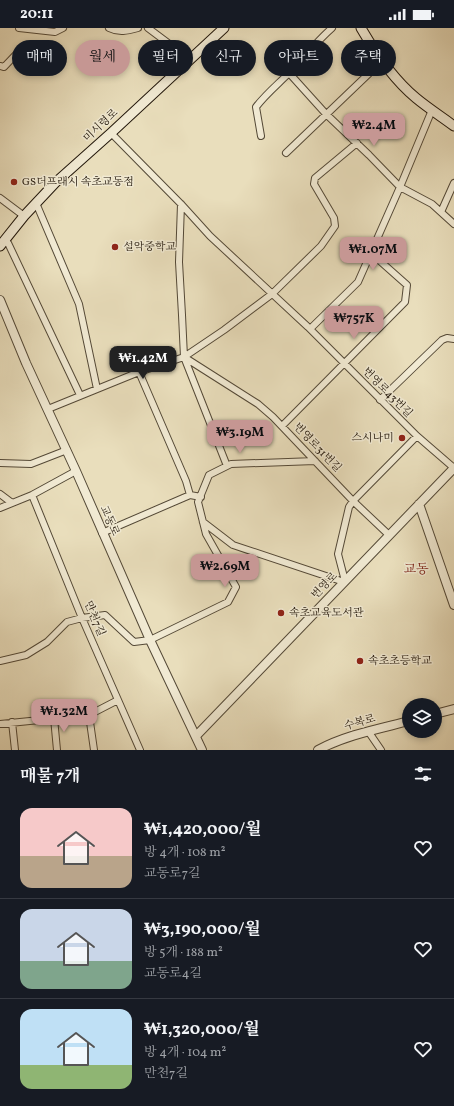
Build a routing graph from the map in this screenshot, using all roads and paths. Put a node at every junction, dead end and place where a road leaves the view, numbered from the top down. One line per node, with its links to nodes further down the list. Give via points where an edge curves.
1 (19, 28): 2 (street, via 55,32)
2 (63, 28)
3 (109, 28): 4 (street, via 125,32)
4 (138, 28)
5 (148, 28): 9 (street)
6 (224, 28): 12 (main road, 미시령로)
7 (332, 28): 10 (street)
8 (362, 28): 11 (main road)
9 (164, 40)
10 (318, 40)
11 (369, 40)
12 (193, 56)
13 (12, 59): 14 (street, via 4,67)
14 (0, 66)
15 (172, 76): 23 (main road, 미시령로)
16 (286, 76): 24 (street, via 256,107)
17 (292, 76): 21 (street)
18 (366, 76): 21 (street)
19 (395, 76): 20 (main road)
20 (432, 110): 22 (main road); 28 (street)
21 (326, 114): 25 (street); 26 (street)
22 (454, 126)
23 (111, 133): 30 (main road, 미시령로, via 55,182); 31 (street, 번영로43번길)
24 (261, 136)
25 (356, 143): 28 (street); 37 (street, via 315,178 314,184 334,218 335,226 321,246)
26 (286, 153)
27 (454, 183): 32 (street)
28 (400, 187): 32 (street, via 432,204); 36 (street)
29 (0, 198): 33 (street)
30 (36, 203): 33 (main road, 미시령로); 44 (street, via 79,304)
31 (181, 204): 37 (street, 번영로43번길, via 210,236); 41 (street, via 178,262)
32 (441, 212): 34 (street)
33 (24, 216): 35 (main road, 미시령로)
34 (454, 224)
35 (4, 245): 45 (street)
36 (371, 253): 39 (street, via 358,282); 42 (street, via 407,285 405,302)
37 (272, 294): 39 (street, 번영로43번길); 41 (street)
38 (0, 300): 47 (street, 교동로)
39 (310, 329): 42 (street, 번영로43번길)
40 (454, 339): 46 (street, via 442,340)
41 (184, 357): 43 (street); 48 (street, 번영로31번길, via 258,404); 53 (street)
42 (344, 364): 46 (street, 번영로43번길); 48 (street)
43 (139, 372): 44 (street); 58 (street)
44 (97, 389): 45 (street)
45 (80, 395): 47 (street)
46 (380, 400): 49 (street, 번영로43번길)
47 (48, 410): 50 (street, 교동로)
48 (282, 426): 51 (street, 번영로31번길)
49 (417, 436): 54 (street, 번영로43번길); 60 (street)
50 (67, 450): 52 (street, via 31,464); 55 (street, 교동로)
51 (315, 461): 53 (street); 60 (street, 번영로31번길)
52 (0, 463)
53 (227, 466): 59 (street, via 209,475)
54 (454, 468): 62 (street, 번영로)
55 (76, 471): 57 (street); 65 (street, 교동로)
56 (0, 494): 61 (street)
57 (32, 495): 61 (street); 69 (street, 만천7길)
58 (190, 495): 59 (street); 65 (street)
59 (200, 500): 64 (street)
60 (353, 501): 66 (street, 번영로31번길); 67 (street, via 349,507 338,554)
61 (12, 503): 63 (street)
62 (419, 504): 66 (street, 번영로); 68 (street)
63 (0, 508)
64 (203, 522): 67 (street, via 233,545); 70 (street, via 206,534 236,586 228,602)
65 (102, 533): 70 (street, 교동로)
66 (389, 535): 67 (street, 번영로)
67 (344, 581): 81 (street, 번영로)
68 (454, 605)
69 (82, 618): 70 (street, via 105,615 134,642); 71 (street, via 67,622 47,642 26,655); 72 (street, 만천7길)
70 (150, 640): 81 (street, 교동로)
71 (0, 661)
72 (118, 700): 75 (street); 85 (street, 만천7길)
73 (454, 709): 74 (street)
74 (442, 712)
75 (89, 715): 76 (street); 84 (street)
76 (54, 718): 77 (street); 83 (street)
77 (12, 722): 79 (street); 82 (street)
78 (402, 723): 80 (street, 수복로)
79 (0, 724)
80 (368, 731): 87 (street, 수복로); 88 (street)
81 (196, 736): 86 (street, 교동로)
82 (15, 750)
83 (57, 750)
84 (94, 750)
85 (140, 750)
86 (202, 750)
87 (318, 750)
88 (381, 750)

